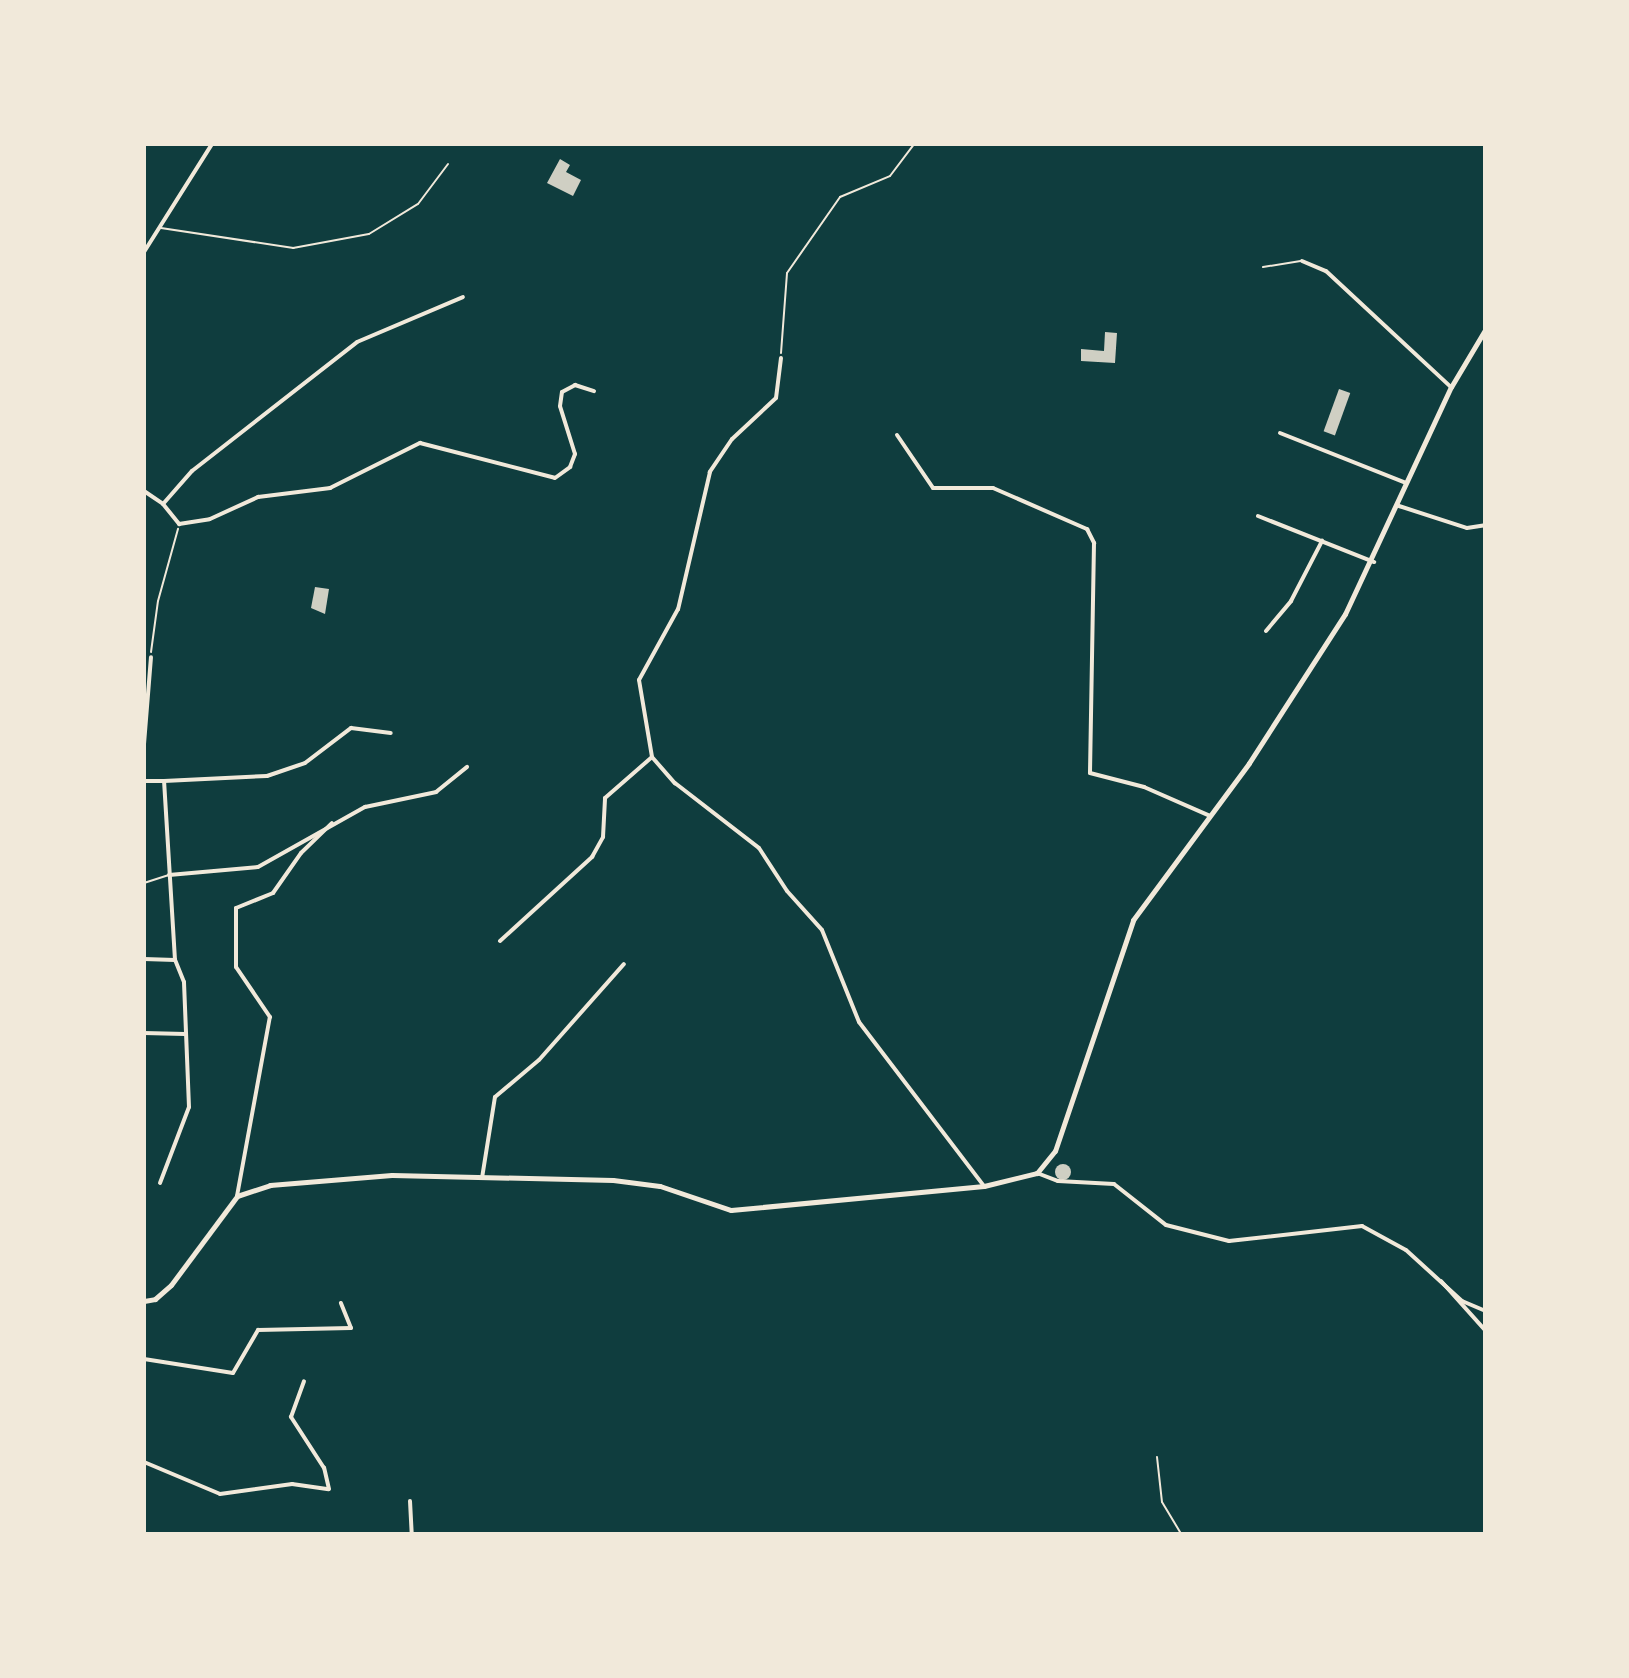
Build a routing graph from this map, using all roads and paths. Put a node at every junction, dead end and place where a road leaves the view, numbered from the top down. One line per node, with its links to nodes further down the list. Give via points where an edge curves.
1 (212, 144): 4 (street)
2 (914, 144): 10 (path, via 890,176 840,197 787,273)
3 (448, 164): 4 (lane, via 418,204 369,234 293,248)
4 (160, 228): 5 (street)
5 (144, 252)
6 (1302, 261): 7 (lane); 11 (street, via 1326,271)
7 (1263, 267)
8 (463, 297): 19 (street, via 357,342 192,471)
9 (1485, 330): 11 (street)
10 (781, 358): 31 (street, via 776,398 732,439 710,472 678,609 639,680)
11 (1451, 387): 15 (street)
12 (594, 391): 22 (street, via 575,385 562,392 560,406 575,454 570,467 555,478 420,443 330,488 258,497 222,515)
13 (1280, 433): 15 (street)
14 (897, 435): 35 (street, via 933,488 993,488 1087,529 1094,543 1090,773 1144,787)
15 (1408, 484): 20 (street)
16 (144, 491): 17 (street)
17 (152, 496): 18 (street); 19 (street)
18 (144, 499)
19 (163, 504): 22 (street)
20 (1399, 506): 23 (street, via 1467,528); 25 (street)
21 (1258, 516): 24 (street)
22 (179, 524): 27 (path, via 158,601)
23 (1485, 525)
24 (1322, 541): 25 (street); 26 (street, via 1291,601)
25 (1374, 562): 35 (street, via 1291,701)
26 (1266, 631)
27 (151, 657): 28 (street)
28 (145, 725): 30 (street)
29 (391, 733): 34 (street, via 351,728 305,763 267,776)
30 (144, 744)
31 (652, 757): 39 (street, via 605,798 603,837 592,857); 48 (street, via 675,783 759,848 822,930 859,1022)
32 (467, 767): 36 (street, via 436,792 365,807)
33 (144, 781): 34 (street)
34 (164, 781): 37 (street)
35 (1210, 816): 45 (street, via 1128,928 1055,1151)
36 (332, 823): 37 (street, via 258,867); 49 (street, via 301,853 273,893 236,908 236,967 270,1017)
37 (169, 875): 38 (lane); 41 (street)
38 (144, 883)
39 (500, 941)
40 (144, 959): 41 (street)
41 (175, 960): 44 (street, via 184,982)
42 (624, 964): 46 (street, via 539,1060 495,1097)
43 (144, 1033): 44 (street)
44 (185, 1034): 47 (street, via 189,1107)
45 (1037, 1173): 48 (street); 50 (street, via 1058,1181 1114,1184 1166,1225 1229,1241 1362,1226 1406,1250)
46 (482, 1178): 48 (street, via 649,1183 731,1210); 49 (street, via 380,1176 258,1187)
47 (160, 1183)
48 (984, 1186)
49 (237, 1196): 51 (street, via 171,1285 159,1297)
50 (1440, 1279): 53 (street, via 1462,1301); 54 (street)
51 (144, 1301)
52 (341, 1303): 55 (street, via 351,1328 258,1330 233,1373)
53 (1485, 1311)
54 (1485, 1330)
55 (144, 1359)
56 (304, 1381): 58 (street, via 291,1417 324,1468 329,1489 292,1484 220,1494)
57 (1157, 1457): 61 (lane, via 1162,1502)
58 (144, 1462)
59 (410, 1501): 60 (street)
60 (412, 1534)
61 (1181, 1534)

